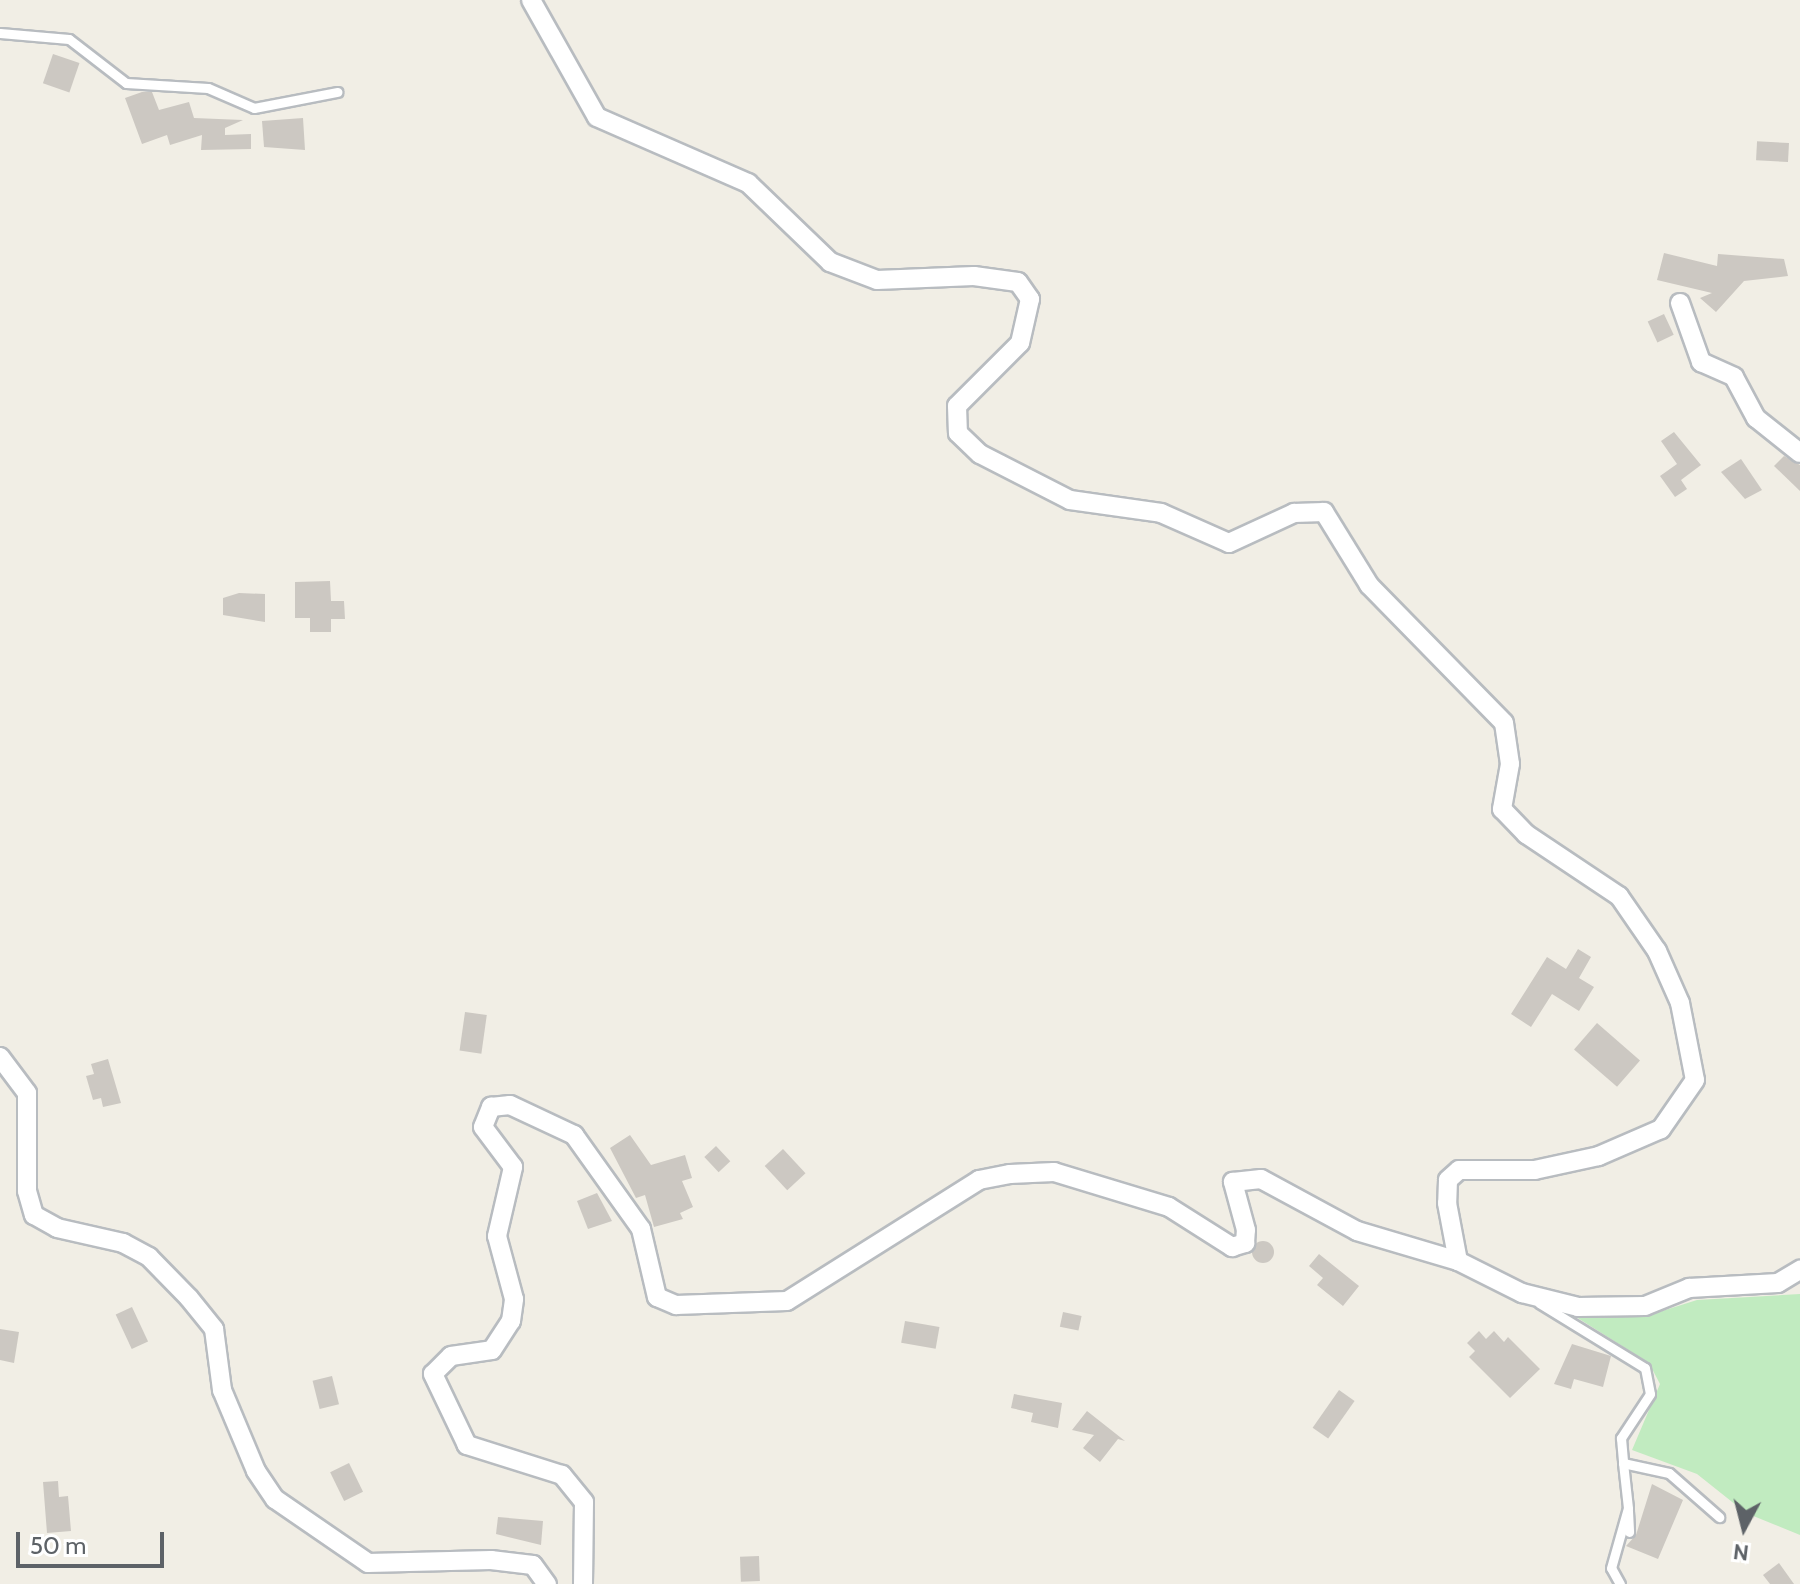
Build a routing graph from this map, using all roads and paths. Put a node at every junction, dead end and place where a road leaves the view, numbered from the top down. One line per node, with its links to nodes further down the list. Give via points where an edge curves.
1 (531, 0): 7 (street, via 597,117 748,183 830,262 877,280 974,276 1018,282 1030,299 1020,343 957,406 958,433 980,454 1070,500 1161,513 1229,543 1294,513 1324,512 1369,585 1504,723 1510,764 1502,809 1526,834 1619,896 1657,951 1680,1003 1695,1080 1661,1129 1599,1156 1535,1170 1459,1170 1448,1180 1447,1203)
2 (0, 33): 3 (lane, via 69,39 126,83 208,88 254,108)
3 (337, 92)
4 (1680, 303): 5 (street, via 1701,362 1734,377 1756,418)
5 (1800, 453)
6 (0, 1057): 14 (street, via 27,1093 27,1191 34,1215 57,1228 123,1243 149,1257 189,1298 214,1329 222,1390 256,1471 275,1499 368,1563 533,1565)
7 (1458, 1261): 9 (street); 15 (street, via 1357,1231 1261,1179 1233,1182 1246,1230 1245,1243 1232,1247 1169,1207 1054,1172 1010,1174 979,1180 787,1301 676,1305 657,1297 641,1229 574,1135 510,1105 491,1107 483,1127 513,1167 497,1236 514,1299 511,1321 492,1350 438,1363 434,1382 467,1445 562,1475 584,1502)
8 (1800, 1270): 9 (street, via 1778,1283 1689,1288 1645,1306 1578,1307)
9 (1522, 1293): 10 (lane, via 1645,1368 1650,1394 1631,1414 1621,1438)
10 (1623, 1463): 11 (lane); 12 (lane, via 1669,1473)
11 (1628, 1508): 13 (lane); 16 (lane, via 1611,1568)
12 (1719, 1517)
13 (1629, 1532)
14 (547, 1584)
15 (583, 1584)
16 (1620, 1584)

